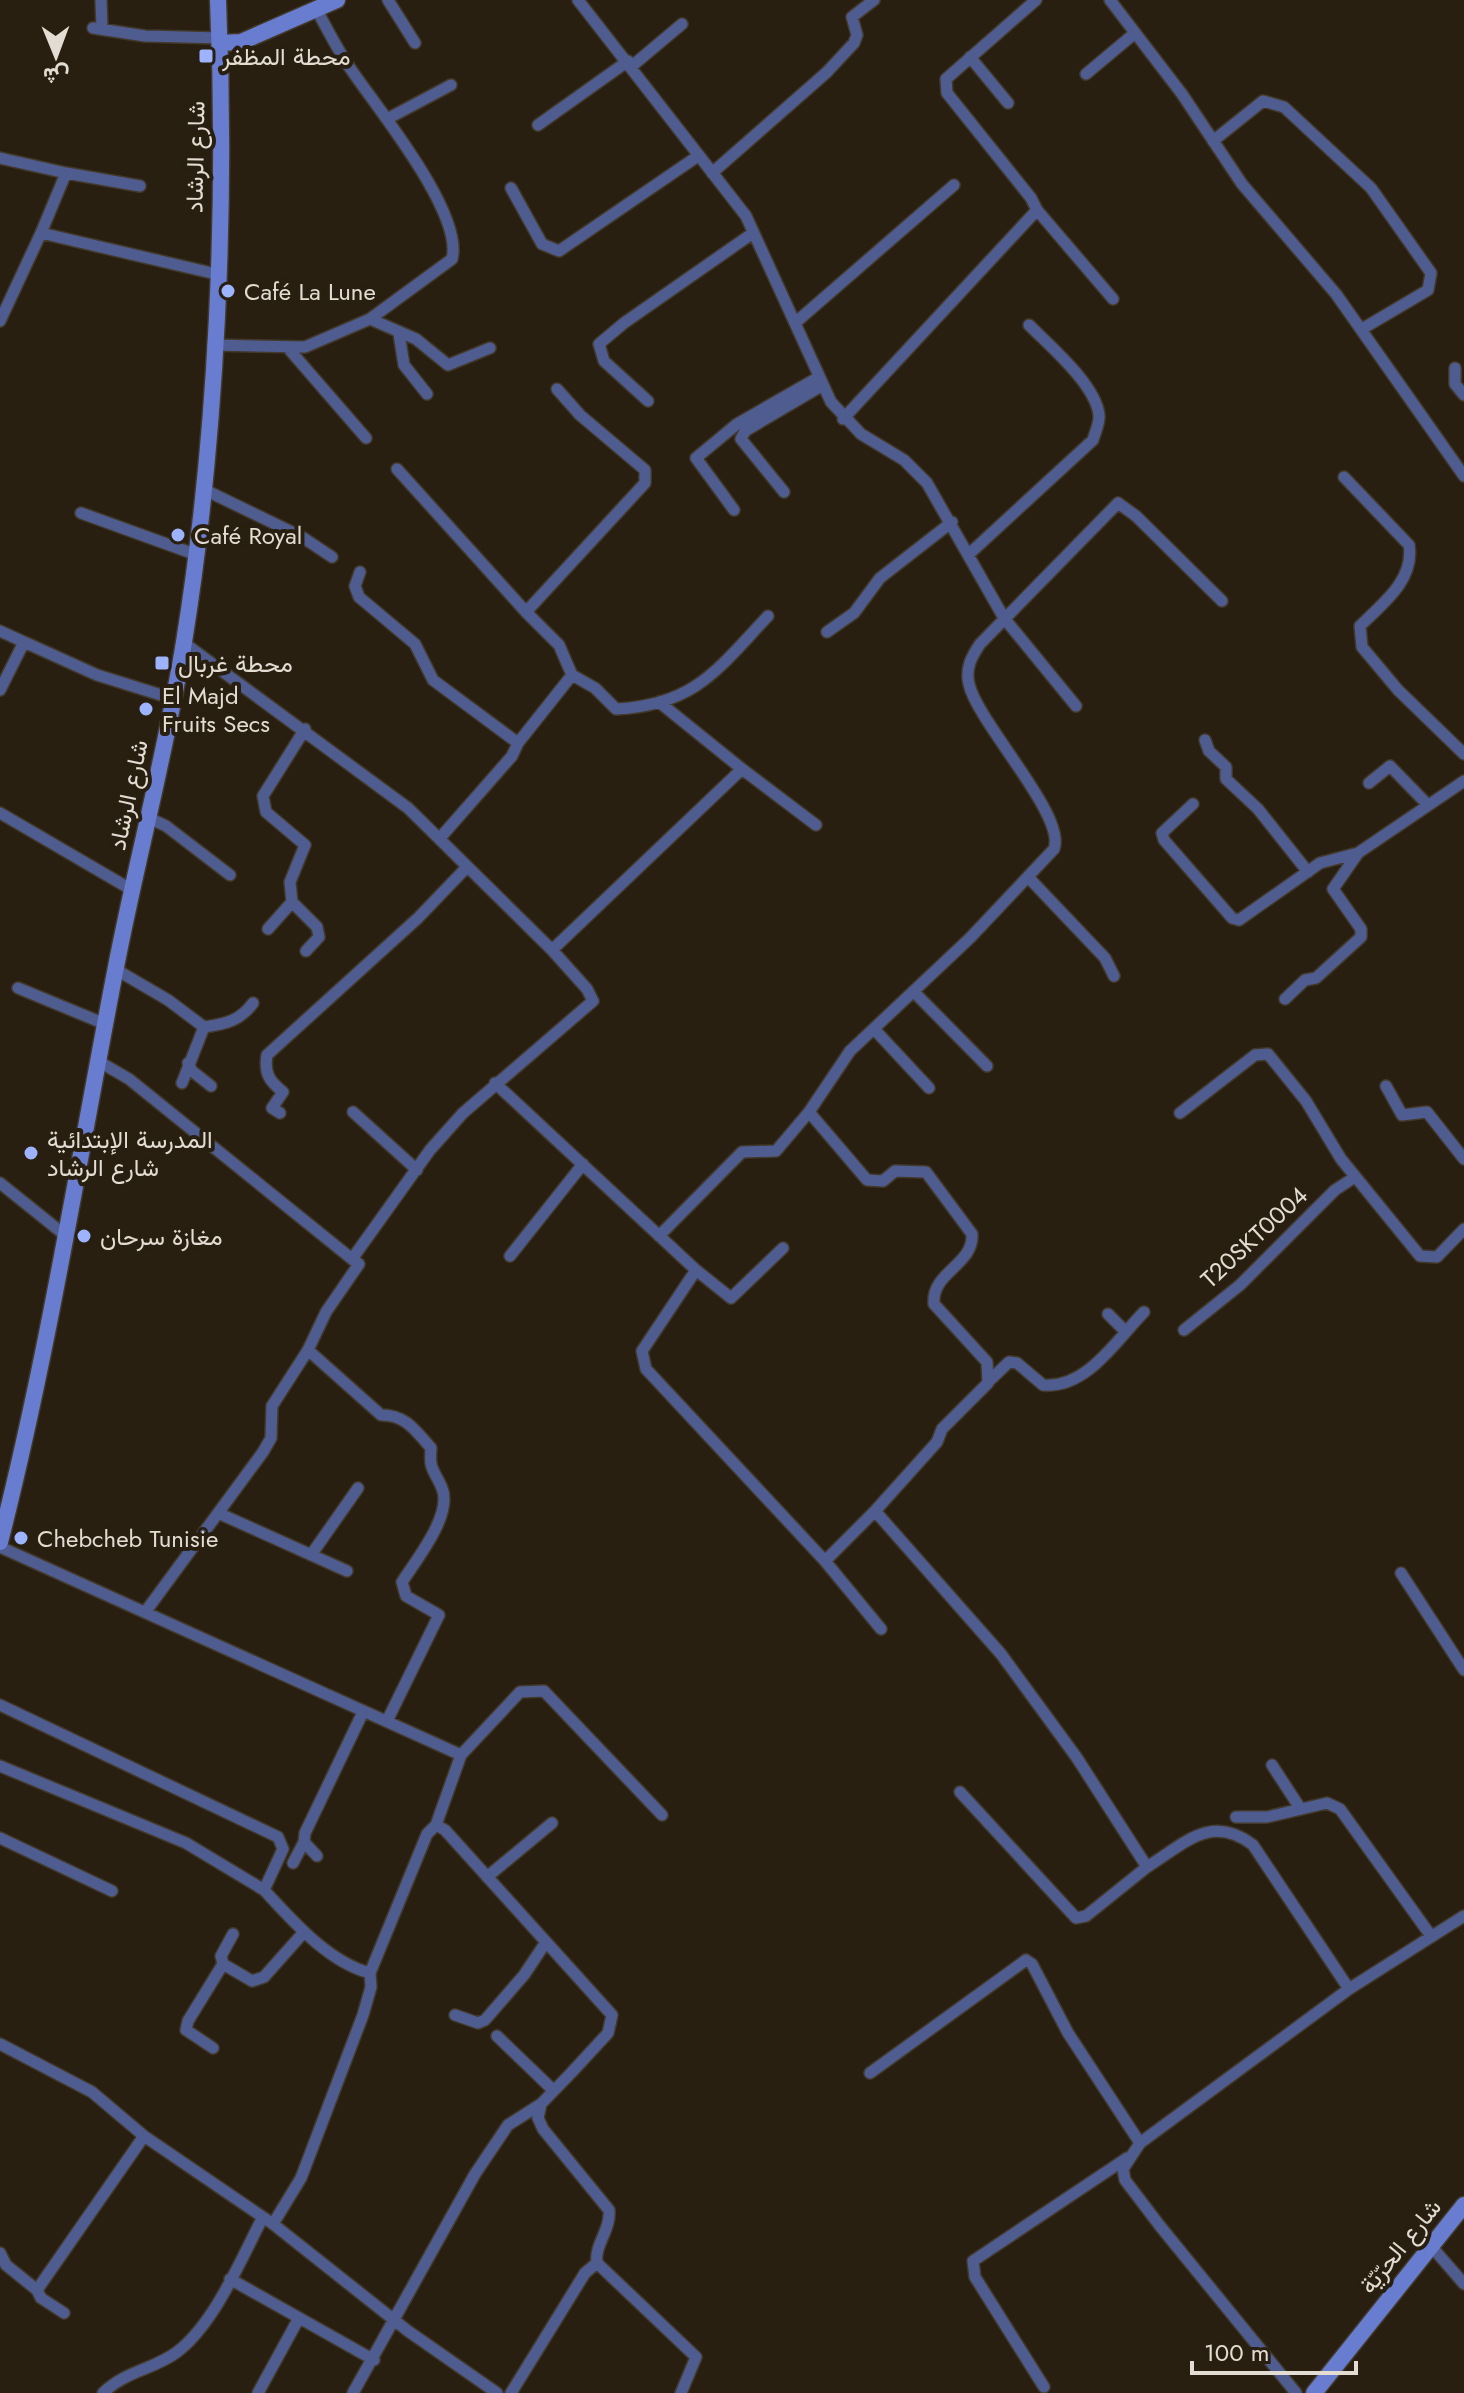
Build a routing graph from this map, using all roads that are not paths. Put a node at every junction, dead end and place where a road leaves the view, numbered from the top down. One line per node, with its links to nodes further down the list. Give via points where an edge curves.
1 (101, 0): 12 (street, via 97,28)
2 (218, 0): 12 (street, شارع الرشاد)
3 (337, 0): 9 (street)
4 (388, 0): 13 (street)
5 (578, 0): 15 (street)
6 (874, 0): 25 (street, via 852,17 854,43 827,72)
7 (1036, 0): 14 (street)
8 (1110, 0): 11 (street)
9 (316, 9): 12 (street, via 241,42); 19 (street, via 348,66)
10 (682, 24): 15 (street)
11 (1135, 33): 16 (street); 21 (street)
12 (220, 41): 32 (street, شارع الرشاد)
13 (415, 43)
14 (970, 57): 18 (street); 29 (street, via 946,79 947,93)
15 (630, 63): 20 (street); 22 (street)
16 (1086, 74)
17 (451, 85): 19 (street)
18 (1008, 103)
19 (387, 119): 34 (street, via 433,191 456,244 452,259)
20 (538, 125)
21 (1213, 141): 38 (street); 38 (street, via 1263,101 1273,101 1371,188 1431,273 1428,290)
22 (698, 156): 25 (street); 28 (street, via 559,251 542,244)
23 (0, 158): 24 (street)
24 (66, 173): 27 (street); 30 (street)
25 (712, 173): 31 (street)
26 (954, 185): 36 (street)
27 (140, 186)
28 (511, 188)
29 (1037, 210): 33 (street); 49 (street)
30 (41, 233): 32 (street); 35 (street)
31 (753, 233): 36 (street); 48 (street, via 599,344 604,361)
32 (216, 274): 40 (street, شارع الرشاد)
33 (1113, 299)
34 (370, 319): 39 (street); 41 (street, via 319,343)
35 (0, 321)
36 (795, 323): 44 (street)
37 (1029, 325): 60 (street, via 1092,396 1097,427 1093,440)
38 (1362, 329): 52 (street)
39 (399, 334): 42 (street, via 416,339 448,365); 46 (street, via 404,365)
40 (213, 345): 41 (street); 54 (street, شارع الرشاد)
41 (288, 348): 50 (street)
42 (490, 348)
43 (1455, 368): 47 (street, via 1455,384)
44 (821, 381): 49 (street); 55 (street, via 745,431 741,439); 56 (street, via 737,424 696,458)
45 (557, 389): 64 (street, via 645,470 645,483)
46 (427, 394)
47 (1464, 395)
48 (648, 401)
49 (843, 419): 58 (street, via 904,460 927,483)
50 (366, 438)
51 (397, 469): 64 (street)
52 (1464, 476)
53 (1344, 477): 79 (street, via 1409,545 1411,556 1397,590 1360,626 1362,647)
54 (203, 489): 59 (street, شارع الرشاد); 61 (street)
55 (784, 492)
56 (734, 510)
57 (81, 513): 59 (street)
58 (952, 522): 60 (street); 68 (street, via 880,578 854,613)
59 (197, 555): 70 (street, شارع الرشاد)
60 (968, 555): 66 (street)
61 (332, 557)
62 (360, 572): 78 (street, via 355,586 359,597 415,644 433,680)
63 (1222, 601): 66 (street, via 1118,503)
64 (526, 612): 71 (street, via 559,645)
65 (768, 616): 74 (street, via 705,681)
66 (1004, 618): 75 (street); 93 (street, via 969,661 969,685 1056,834 1054,849)
67 (0, 631): 69 (street)
68 (827, 632)
69 (24, 642): 72 (street); 73 (street, via 97,675)
70 (184, 643): 73 (street, شارع الرشاد); 76 (street)
71 (572, 675): 74 (street, via 616,709); 78 (street)
72 (0, 690)
73 (174, 699): 86 (street, شارع الرشاد)
74 (659, 702): 80 (street)
75 (1076, 706)
76 (305, 729): 88 (street); 95 (street, via 263,796 266,812 305,845 290,882)
77 (1205, 740): 91 (street, via 1226,767 1226,779 1258,809)
78 (518, 743): 88 (street)
79 (1464, 754)
80 (742, 769): 87 (street); 97 (street)
81 (1464, 781): 84 (street)
82 (1369, 783): 84 (street, via 1390,766)
83 (1193, 804): 91 (street, via 1162,833 1232,918 1239,920)
84 (1428, 805): 89 (street)
85 (0, 813): 94 (street)
86 (147, 817): 92 (street); 94 (street, شارع الرشاد)
87 (816, 825)
88 (440, 838): 90 (street)
89 (1358, 853): 91 (street, via 1320,863); 103 (street, via 1333,889 1361,929 1361,937)
90 (467, 867): 97 (street); 118 (street, via 267,1055 269,1081 283,1092 272,1108)
91 (1308, 872)
92 (230, 875)
93 (1029, 878): 100 (street, via 1105,958); 102 (street)
94 (132, 890): 99 (street, شارع الرشاد)
95 (292, 902): 96 (street); 98 (street, via 317,927 319,937)
96 (268, 929)
97 (552, 950): 112 (street, via 593,1001)
98 (306, 951)
99 (115, 969): 105 (street, شارع الرشاد); 106 (street)
100 (1114, 976)
101 (18, 988): 105 (street)
102 (915, 993): 107 (street); 110 (street)
103 (1285, 999)
104 (253, 1003): 106 (street, via 245,1015)
105 (105, 1024): 108 (street, شارع الرشاد)
106 (204, 1027): 109 (street)
107 (874, 1029): 115 (street); 117 (street, via 850,1051)
108 (98, 1061): 126 (street, شارع الرشاد); 130 (street, via 129,1079)
109 (188, 1063): 111 (street); 113 (street)
110 (987, 1066)
111 (182, 1083)
112 (495, 1083): 121 (street); 122 (street)
113 (211, 1086)
114 (1386, 1086): 120 (street, via 1402,1115 1427,1112)
115 (929, 1088)
116 (353, 1112): 122 (street)
117 (809, 1112): 127 (street, via 776,1151 742,1152); 137 (street, via 867,1180 883,1181 895,1171 926,1172 972,1234 967,1255 936,1286 934,1304 987,1362)
118 (280, 1113)
119 (1180, 1113): 123 (street, via 1255,1055 1268,1054)
120 (1464, 1159)
121 (583, 1164): 127 (street); 129 (street)
122 (417, 1170): 130 (street)
123 (1355, 1177): 125 (street, via 1420,1256 1437,1257); 134 (street, T20SKT0004)
124 (0, 1183): 126 (street)
125 (1464, 1229)
126 (66, 1236): 139 (street, شارع الرشاد)
127 (659, 1236): 131 (street)
128 (783, 1248): 131 (street, via 731,1298)
129 (510, 1256)
130 (352, 1259): 136 (street, via 359,1264)
131 (696, 1270): 144 (street, via 642,1351 646,1369)
132 (1144, 1312): 135 (street)
133 (1108, 1314): 135 (street)
134 (1184, 1330)
135 (1125, 1331): 137 (street, via 1106,1355 1068,1382 1043,1385 1009,1362)
136 (308, 1350): 141 (street, via 272,1406 271,1438); 152 (street, via 381,1415 407,1421 431,1448 431,1473 443,1490 441,1521 402,1582 406,1596 439,1615)
137 (988, 1383): 140 (street, via 942,1429 937,1442)
138 (358, 1488): 143 (street)
139 (6, 1490): 142 (street, شارع الرشاد)
140 (875, 1511): 144 (street); 166 (street, via 1001,1654)
141 (218, 1513): 143 (street); 147 (street)
142 (0, 1545): 147 (street)
143 (311, 1555): 145 (street)
144 (825, 1561): 148 (street)
145 (347, 1571)
146 (1401, 1573): 149 (street)
147 (146, 1611): 151 (street)
148 (881, 1629)
149 (1464, 1670)
150 (0, 1705): 168 (street, via 278,1837 283,1849)
151 (363, 1712): 152 (street); 163 (street)
152 (387, 1721): 153 (street)
153 (461, 1755): 158 (street, via 520,1692 544,1691); 161 (street)
154 (1272, 1765): 157 (street)
155 (0, 1766): 168 (street, via 186,1843)
156 (960, 1792): 166 (street, via 1076,1918 1086,1916)
157 (1300, 1808): 159 (street, via 1267,1817); 173 (street, via 1327,1803 1340,1809)
158 (662, 1815)
159 (1236, 1817)
160 (552, 1823): 167 (street)
161 (436, 1825): 167 (street); 176 (street, via 427,1834)
162 (0, 1838): 169 (street)
163 (304, 1842): 164 (street); 165 (street)
164 (317, 1856)
165 (293, 1863)
166 (1147, 1867): 177 (street, via 1202,1833 1221,1829 1238,1834 1253,1845)
167 (487, 1877): 174 (street)
168 (264, 1890): 171 (street)
169 (112, 1891)
170 (1464, 1916): 173 (street)
171 (304, 1932): 175 (street, via 264,1977 252,1981); 176 (street, via 355,1969)
172 (233, 1934): 175 (street, via 221,1956)
173 (1431, 1936): 177 (street)
174 (546, 1942): 178 (street, via 485,2020 478,2023); 183 (street, via 612,2015 608,2033)
175 (223, 1964): 181 (street, via 186,2030)
176 (370, 1973): 189 (street, via 363,2015 301,2178)
177 (1349, 1989): 186 (street)
178 (455, 2015)
179 (497, 2036): 183 (street)
180 (0, 2044): 185 (street, via 92,2092)
181 (213, 2048)
182 (870, 2073): 186 (street, via 1026,1960)
183 (553, 2090): 184 (street)
184 (541, 2104): 192 (street, via 538,2118 543,2129 609,2210); 198 (street, via 508,2125)
185 (144, 2136): 189 (street); 195 (street)
186 (1140, 2143): 187 (street)
187 (1128, 2157): 200 (street, via 973,2261 975,2277); 209 (street, via 1125,2180)
188 (1464, 2205): 190 (street, شارع الحرّيّة)
189 (268, 2220): 193 (street); 198 (street)
190 (1431, 2246): 194 (street); 202 (street, شارع الحرّيّة)
191 (0, 2253): 195 (street, via 6,2265)
192 (597, 2263): 207 (street, via 585,2273); 208 (street, via 696,2357)
193 (230, 2279): 197 (street); 203 (street, via 199,2329 178,2351 120,2377)
194 (1464, 2284)
195 (37, 2290): 196 (street)
196 (64, 2313)
197 (299, 2318): 199 (street); 204 (street)
198 (395, 2320): 199 (street); 201 (street)
199 (374, 2360): 205 (street)
200 (1044, 2387)
201 (475, 2388): 206 (street)
202 (1316, 2392)
203 (103, 2393)
204 (258, 2393)
205 (353, 2393)
206 (497, 2393)
207 (511, 2393)
208 (681, 2393)
209 (1296, 2393)

